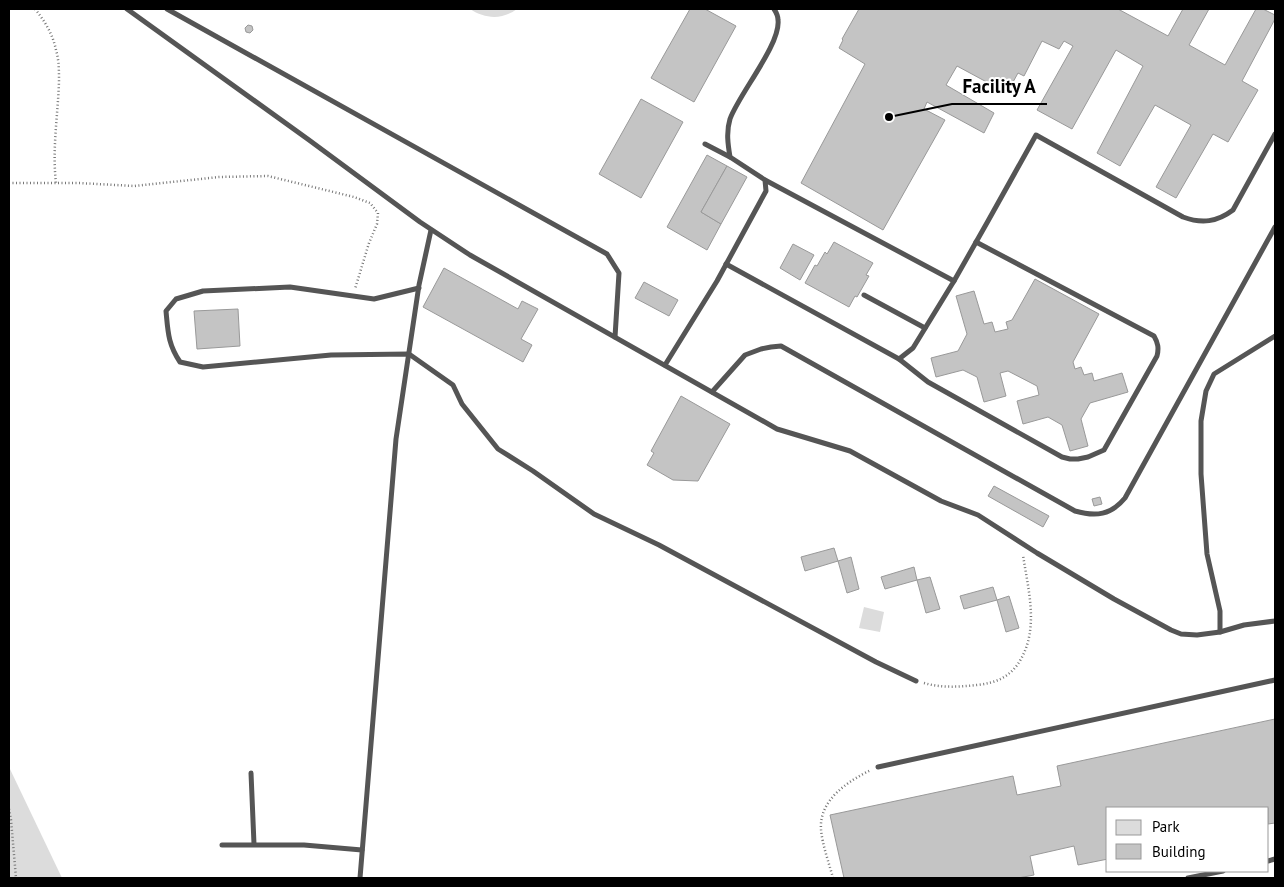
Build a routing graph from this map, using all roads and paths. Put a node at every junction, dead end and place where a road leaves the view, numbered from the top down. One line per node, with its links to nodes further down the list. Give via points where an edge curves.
1 (35, 9): 10 (path, via 57,51)
2 (127, 9): 12 (lane)
3 (167, 9): 21 (lane, via 607,254 619,273)
4 (774, 9): 7 (lane, via 778,19 772,44 730,118 727,134)
5 (1275, 134): 13 (lane, via 1232,210 1214,220 1202,221 1184,217 1036,135)
6 (704, 144): 7 (lane)
7 (730, 158): 8 (lane)
8 (765, 180): 14 (lane, via 766,191); 15 (lane)
9 (9, 183): 10 (path)
10 (56, 183): 18 (path, via 134,186 219,177 268,176 370,203 378,213 377,224)
11 (1275, 227): 25 (lane, via 1125,498 1116,507 1102,513 1075,511 781,346 745,355)
12 (431, 230): 16 (lane); 21 (lane)
13 (976, 242): 15 (lane); 23 (lane, via 1154,336 1157,356 1104,450 1078,459 1062,458 928,382)
14 (726, 264): 23 (lane); 24 (lane)
15 (954, 281): 19 (lane)
16 (418, 288): 18 (lane, via 374,299); 22 (lane)
17 (864, 295): 19 (lane)
18 (353, 296): 22 (lane, via 290,287 203,291 176,299 166,311 172,350 180,362 203,367 331,355)
19 (925, 328): 23 (lane, via 913,348)
20 (1275, 336): 28 (lane, via 1214,374 1206,391 1200,421 1207,554 1220,612)
21 (615, 337): 24 (lane)
22 (409, 354): 30 (lane, via 453,384 462,404 498,449 594,514); 36 (lane, via 396,439)
23 (899, 359)
24 (665, 365): 25 (lane)
25 (712, 392): 26 (lane, via 777,429 850,450 941,501 978,515)
26 (1022, 543): 28 (lane, via 1171,630 1197,635); 30 (path, via 1032,614 1027,648 1020,662 999,680 984,684 954,687)
27 (1275, 621): 28 (lane)
28 (1220, 632)
29 (1275, 680): 31 (lane)
30 (916, 681)
31 (878, 767): 40 (path, via 843,787 824,808 821,830)
32 (251, 773): 34 (lane)
33 (9, 809): 38 (path)
34 (254, 844): 35 (lane); 36 (lane)
35 (222, 845)
36 (362, 850): 39 (lane)
37 (1218, 872): 41 (lane)
38 (16, 878)
39 (360, 878)
40 (833, 878)
41 (1188, 878)

